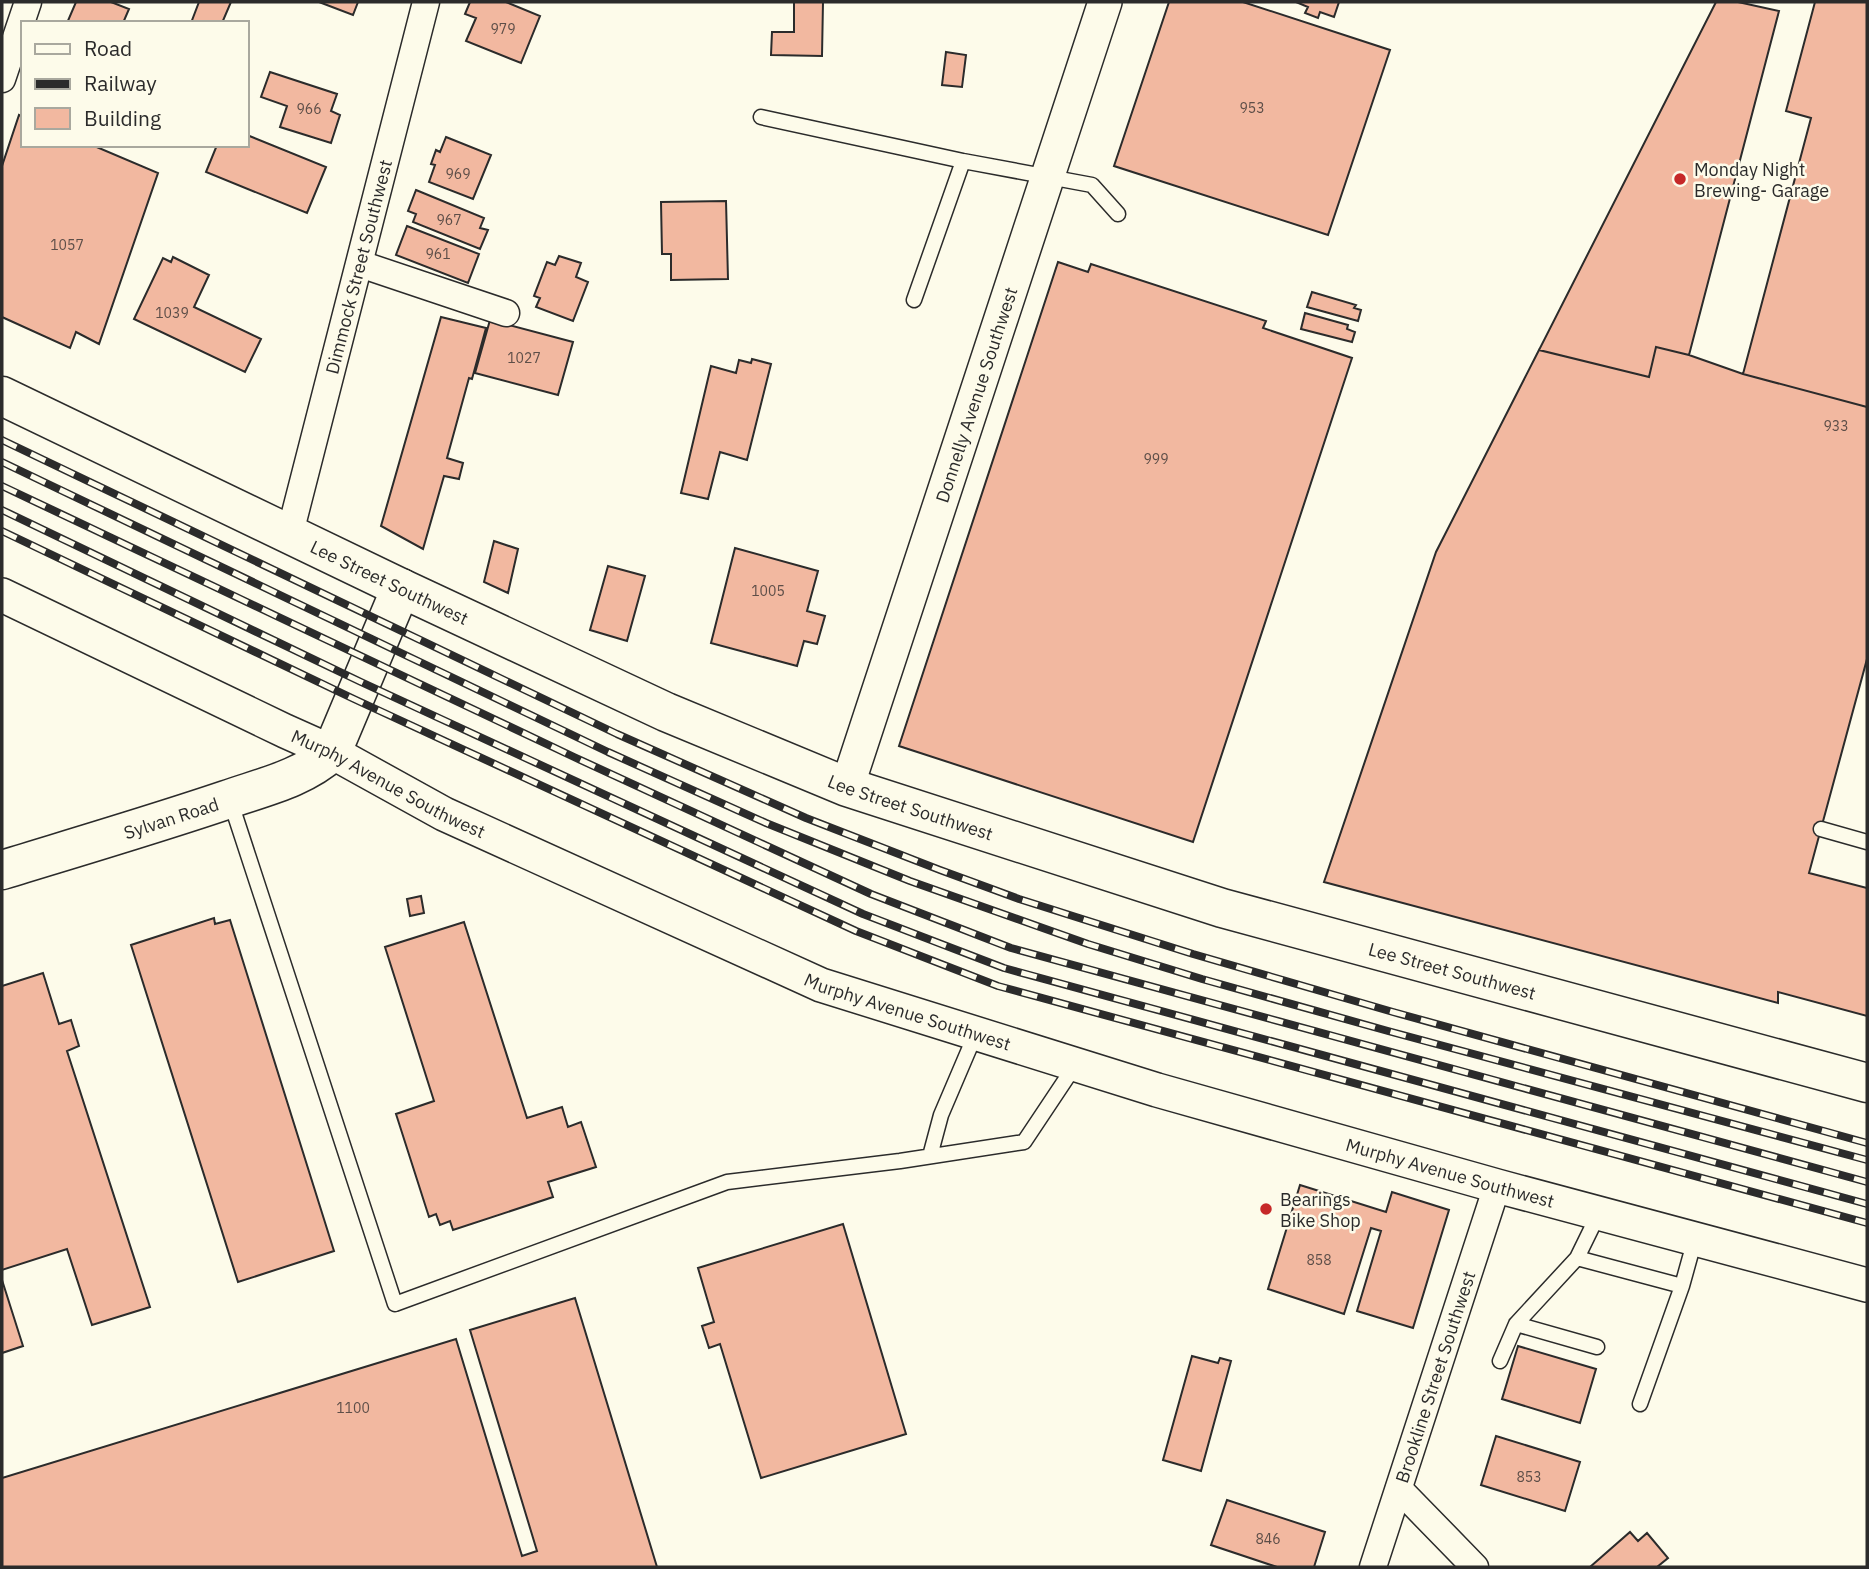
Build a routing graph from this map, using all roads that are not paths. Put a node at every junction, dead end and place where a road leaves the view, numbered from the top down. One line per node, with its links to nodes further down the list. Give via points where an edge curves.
1 (28, 2): 4 (street)
2 (426, 2): 11 (street, Dimmock Street Southwest)
3 (1105, 2): 9 (street, Donnelly Avenue Southwest)
4 (22, 21)
5 (21, 23): 6 (street)
6 (2, 79)
7 (761, 117): 8 (lane)
8 (963, 161): 9 (lane); 12 (lane)
9 (1047, 177): 10 (lane, via 1092,185); 19 (street, Donnelly Avenue Southwest)
10 (1118, 214)
11 (360, 264): 13 (street); 15 (street, Dimmock Street Southwest)
12 (914, 300)
13 (506, 313)
14 (2, 396): 15 (main road, Lee Street Southwest)
15 (290, 533): 16 (main road, Lee Street Southwest)
16 (401, 588): 18 (main road); 19 (main road, Lee Street Southwest, via 666,712)
17 (2, 595): 18 (street, Murphy Avenue Southwest)
18 (332, 752): 20 (main road, Sylvan Road, via 291,778); 24 (street, Murphy Avenue Southwest, via 444,814 821,985)
19 (847, 787): 26 (main road, Lee Street Southwest, via 1222,908)
20 (230, 798): 23 (main road, Sylvan Road); 27 (lane, via 395,1304 727,1182)
21 (1821, 830): 22 (lane)
22 (1867, 842)
23 (2, 870)
24 (976, 1033): 25 (street, Murphy Avenue Southwest); 27 (lane, via 941,1115)
25 (1076, 1065): 27 (lane, via 1024,1142); 28 (street, Murphy Avenue Southwest)
26 (1867, 1083)
27 (930, 1156)
28 (1497, 1186): 29 (street, Murphy Avenue Southwest); 38 (street, Brookline Street Southwest)
29 (1599, 1213): 30 (street, Murphy Avenue Southwest); 31 (lane)
30 (1695, 1239): 32 (street, Murphy Avenue Southwest); 33 (lane)
31 (1577, 1258): 33 (lane); 34 (lane)
32 (1867, 1285)
33 (1682, 1286): 37 (lane)
34 (1516, 1324): 35 (lane); 36 (lane)
35 (1597, 1348)
36 (1500, 1361)
37 (1640, 1404)
38 (1399, 1489): 39 (street, Brookline Street Southwest); 40 (street)
39 (1373, 1567)
40 (1475, 1567)

